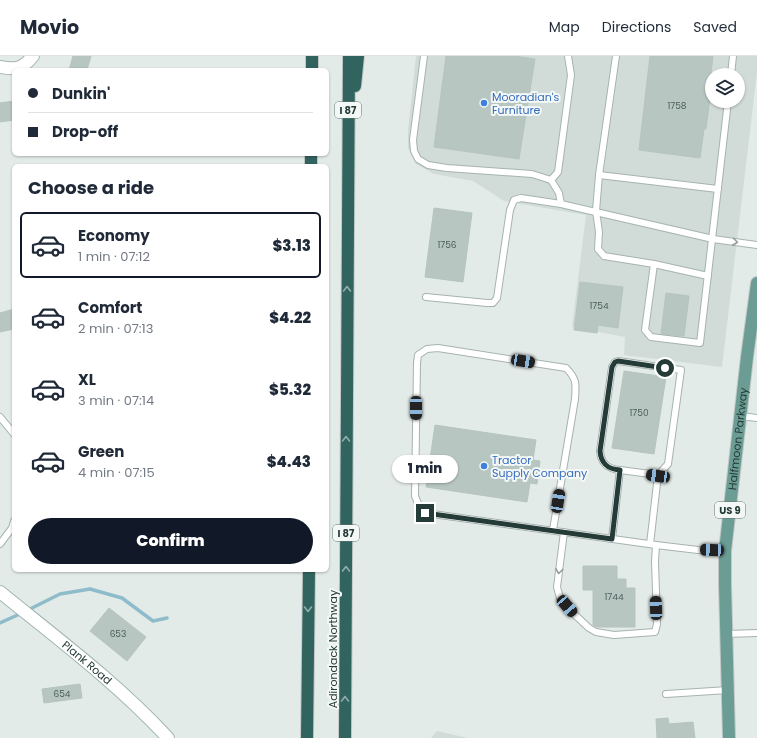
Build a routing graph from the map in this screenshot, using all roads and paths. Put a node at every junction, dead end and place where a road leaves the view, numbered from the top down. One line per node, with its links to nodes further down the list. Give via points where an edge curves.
1 (33, 56): 10 (street, via 24,66)
2 (312, 56): 11 (highway)
3 (349, 56): 15 (highway, Adirondack Northway / I 87)
4 (358, 56): 15 (highway)
5 (424, 56): 17 (lane, via 414,140 414,151 418,159 428,165 532,174)
6 (568, 56): 17 (lane, via 571,75 558,172)
7 (616, 56): 16 (lane)
8 (733, 56): 12 (lane)
9 (0, 67): 13 (street)
10 (17, 68)
11 (312, 68)
12 (732, 68)
13 (12, 69)
14 (727, 108): 18 (lane)
15 (347, 163): 49 (highway, Adirondack Northway / I 87, one-way to 15)
16 (599, 175): 18 (lane); 20 (lane)
17 (551, 180): 19 (lane, via 559,193)
18 (718, 189): 21 (lane)
19 (561, 204): 20 (lane); 27 (lane, via 521,198 514,200 510,210 497,298 493,303)
20 (596, 211): 21 (lane); 23 (lane, via 598,249 604,256)
21 (712, 239): 22 (lane, one-way to 22); 24 (lane)
22 (757, 245)
23 (654, 264): 24 (lane); 24 (lane, via 645,330 650,337 700,343)
24 (708, 276)
25 (757, 283): 26 (main road, Halfmoon Parkway / US 9)
26 (757, 287): 28 (main road, Halfmoon Parkway / US 9)
27 (426, 296)
28 (740, 416): 30 (lane); 40 (main road, Halfmoon Parkway / US 9)
29 (0, 417): 31 (lane)
30 (757, 418)
31 (12, 432)
32 (620, 470): 33 (lane); 33 (lane, via 608,468 600,455 613,364 618,361 681,370 668,464); 37 (lane)
33 (658, 476): 39 (lane)
34 (12, 528): 38 (lane)
35 (553, 530): 35 (lane, via 425,513 419,506 415,496 418,355 427,349 438,348 566,368 574,377 575,399); 36 (lane)
36 (564, 532): 37 (lane); 39 (lane, one-way to 39, via 557,587 560,598 589,628 614,635 654,632 657,624)
37 (612, 539): 39 (lane)
38 (0, 544)
39 (653, 545): 40 (lane)
40 (725, 551): 44 (main road, Halfmoon Parkway / US 9)
41 (309, 572): 48 (highway, one-way to 48)
42 (0, 592): 47 (street, Plank Road, via 88,662)
43 (757, 633): 44 (lane)
44 (726, 634): 45 (main road, Halfmoon Parkway / US 9)
45 (728, 690): 46 (lane); 50 (main road, Halfmoon Parkway / US 9)
46 (666, 694)
47 (168, 738)
48 (307, 738)
49 (345, 738)
50 (729, 738)

